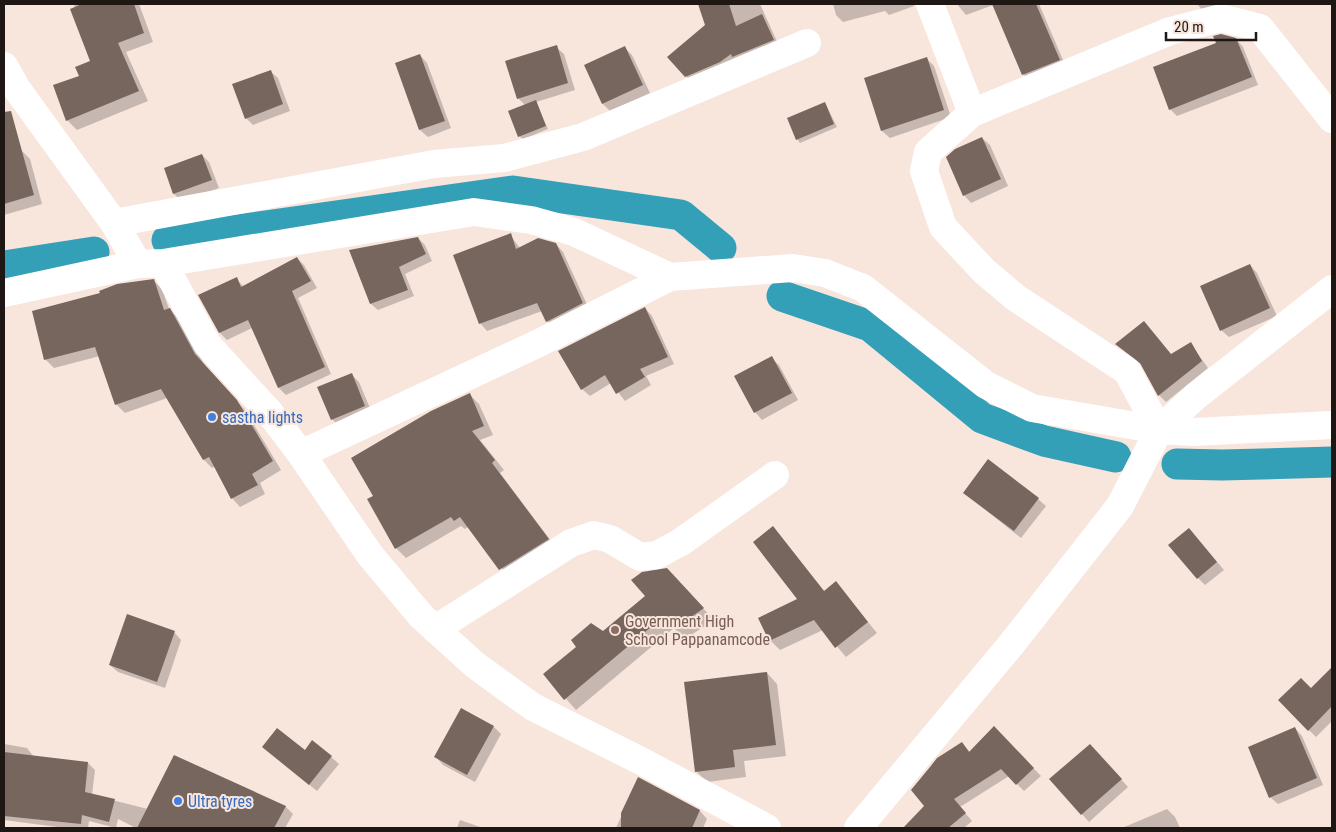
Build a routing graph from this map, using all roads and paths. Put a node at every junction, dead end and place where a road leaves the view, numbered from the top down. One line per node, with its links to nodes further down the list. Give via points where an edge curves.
1 (930, 4): 4 (street)
2 (807, 43): 6 (street, via 583,137 504,158 434,164)
3 (4, 66): 6 (street)
4 (972, 113): 5 (street, via 1170,32 1221,18 1260,28); 12 (street, via 928,152 924,171 943,226 984,271 1016,298 1127,371)
5 (1332, 119)
6 (114, 224): 7 (street)
7 (151, 263): 8 (street, via 474,212 531,220 574,232); 10 (street); 13 (street, via 206,344 270,413)
8 (670, 277): 12 (street, via 793,268 825,273 863,288 986,385 1032,408); 13 (street, via 539,343)
9 (1332, 289): 12 (street, via 1196,396)
10 (4, 293)
11 (1332, 425): 12 (street, via 1193,432)
12 (1159, 430): 17 (street, via 1120,506 1010,646)
13 (301, 454): 15 (street, via 370,554)
14 (775, 475): 15 (street, via 657,556 640,557 610,539 594,535 572,543)
15 (435, 629): 16 (street, via 475,665 533,707)
16 (767, 828)
17 (858, 828)

